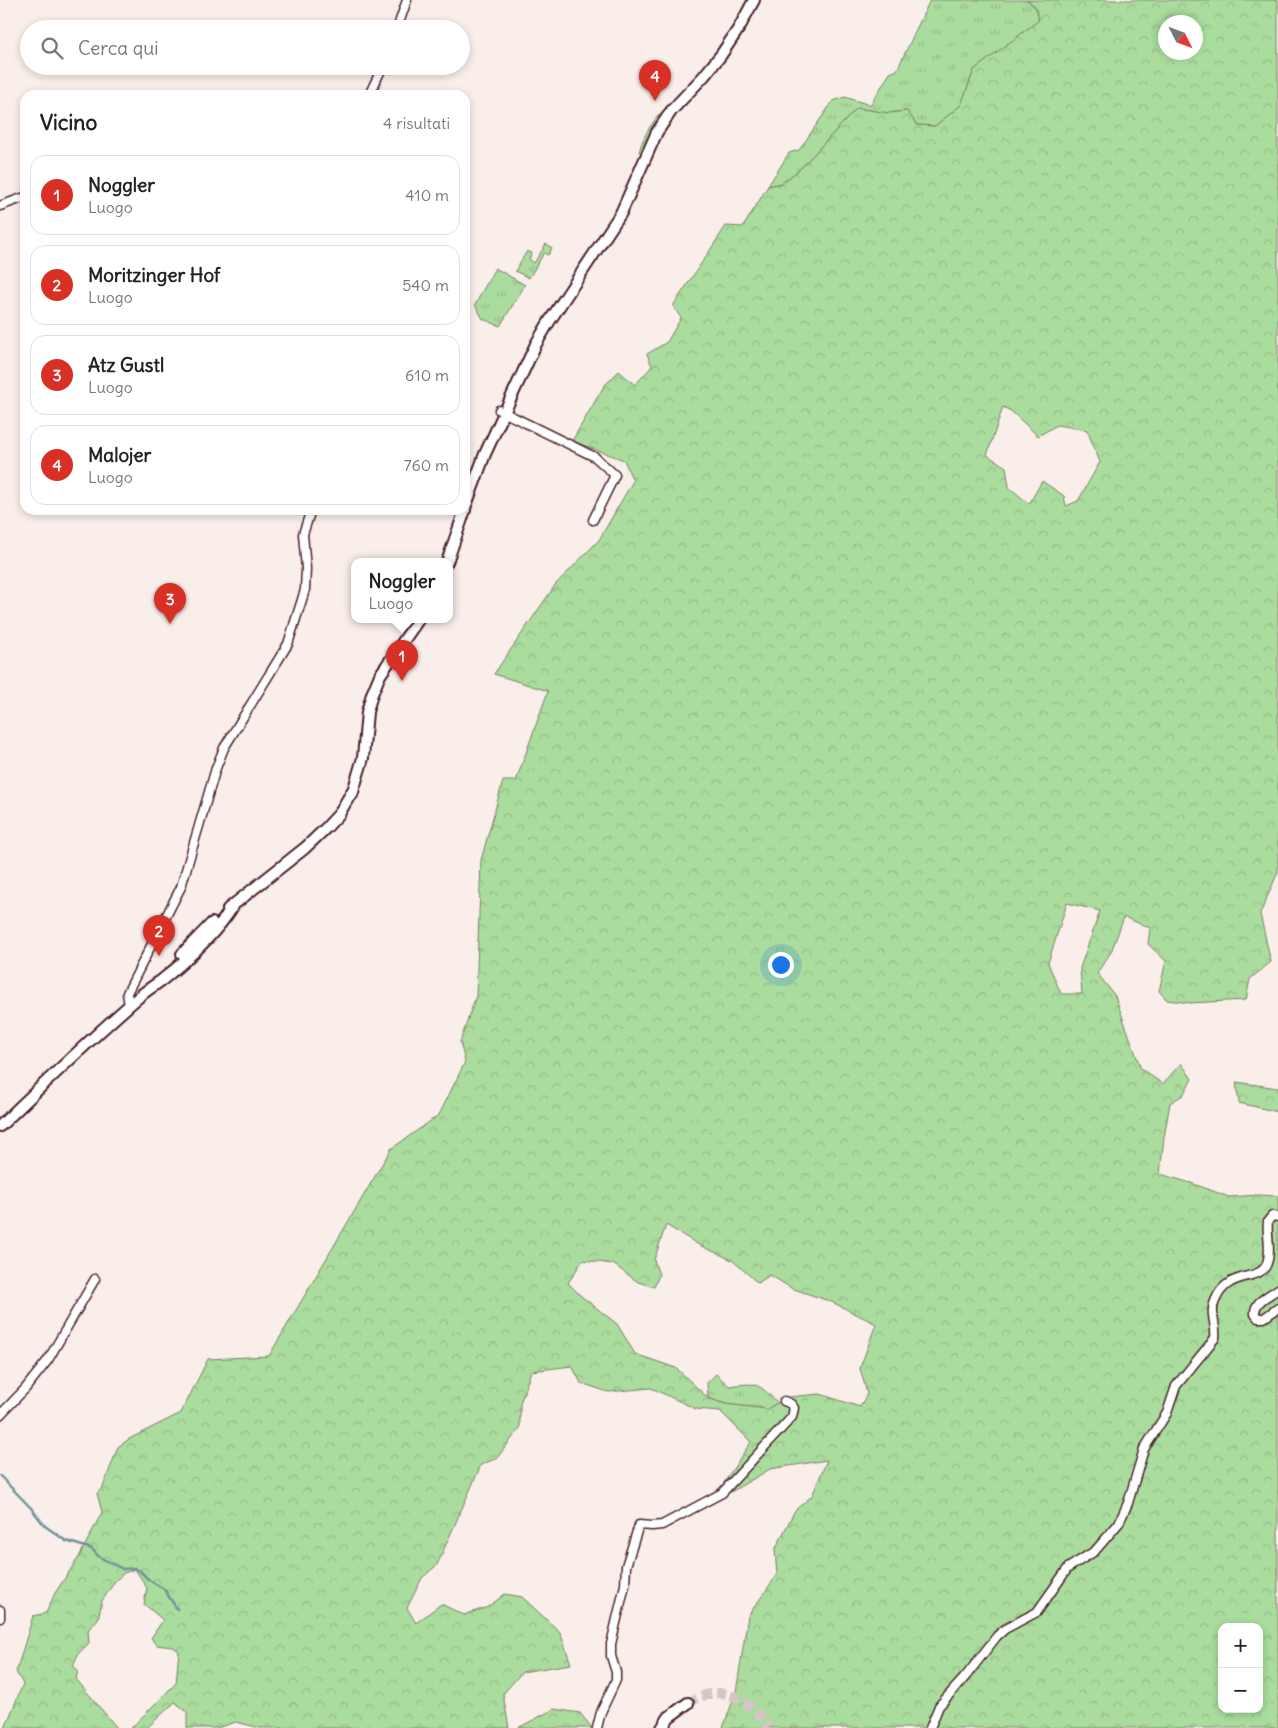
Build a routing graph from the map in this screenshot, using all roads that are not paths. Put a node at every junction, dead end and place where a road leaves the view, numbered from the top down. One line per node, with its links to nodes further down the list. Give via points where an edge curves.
1 (407, 0): 3 (street)
2 (754, 0): 8 (main road, via 721,55 672,110 657,132 621,213 548,322)
3 (400, 20)
4 (379, 75): 5 (street)
5 (371, 90)
6 (20, 199): 7 (street)
7 (0, 206)
8 (501, 411): 9 (main road); 12 (street, via 595,457 615,475)
9 (470, 495)
10 (309, 515): 15 (street, via 303,534 305,590 288,644 224,748 181,887 127,993)
11 (463, 515): 13 (main road)
12 (593, 520)
13 (448, 558)
14 (416, 623): 15 (main road, via 380,675 372,694 363,758 351,800 336,827 233,906 201,945)
15 (129, 1005): 16 (main road)
16 (0, 1126)
17 (1278, 1217): 28 (street, via 1272,1216 1268,1220 1269,1256 1264,1269 1229,1282 1215,1300 1212,1313 1215,1338 1176,1386 1167,1413 1146,1444 1119,1523 1096,1551 1068,1568 1037,1612 996,1636 940,1706)
18 (95, 1279): 22 (street, via 48,1360)
19 (1278, 1289): 20 (street, via 1260,1302 1255,1312 1258,1318 1264,1318)
20 (1278, 1308)
21 (784, 1401): 26 (street, via 793,1406 794,1414 722,1493 662,1525 639,1525 626,1566 625,1585 611,1644 616,1680)
22 (0, 1415)
23 (0, 1610): 24 (street)
24 (0, 1618)
25 (688, 1703): 27 (main road, via 669,1717)
26 (597, 1728)
27 (662, 1728)
28 (930, 1728)

